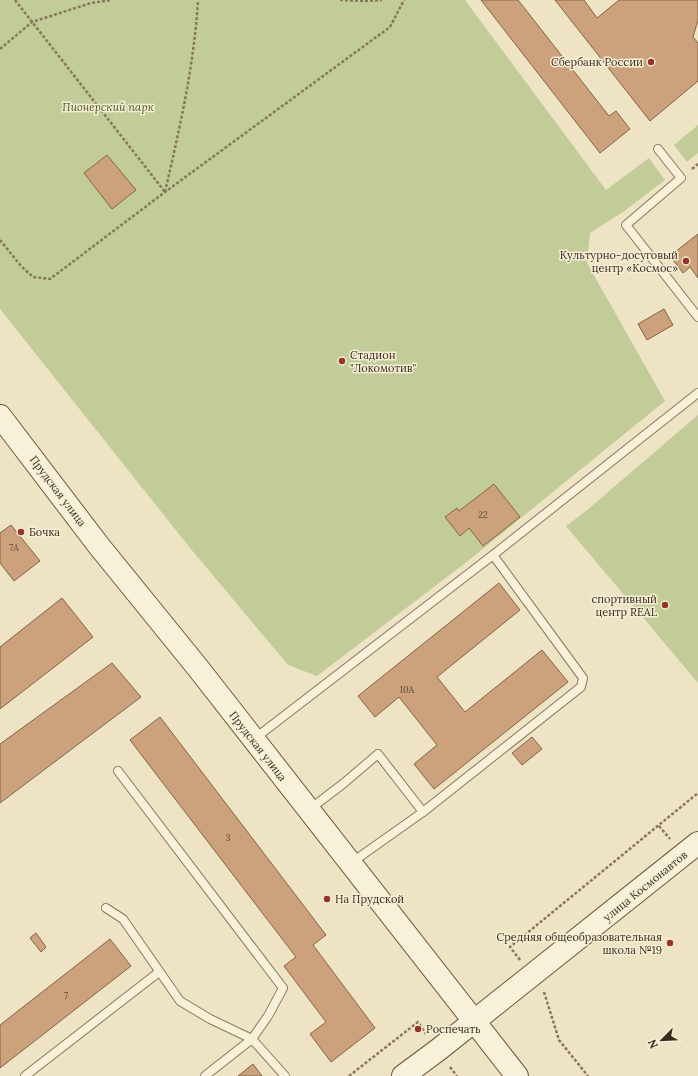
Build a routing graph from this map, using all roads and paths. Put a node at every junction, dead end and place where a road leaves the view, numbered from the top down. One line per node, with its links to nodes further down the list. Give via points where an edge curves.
1 (15, 0): 7 (path)
2 (112, 0): 7 (path, via 91,3)
3 (198, 0): 10 (path, via 190,78)
4 (340, 0): 5 (path)
5 (382, 0)
6 (404, 0): 10 (path, via 390,27)
7 (32, 22): 8 (path); 10 (path)
8 (0, 49)
9 (658, 149): 12 (lane, via 681,178 626,225)
10 (165, 192): 11 (path, via 50,279 33,277)
11 (0, 240)
12 (698, 318)
13 (698, 393): 15 (lane)
14 (0, 416): 16 (street, Прудская улица, via 99,546)
15 (493, 555): 16 (lane); 20 (lane, via 583,678 581,686)
16 (253, 739): 19 (street, Прудская улица)
17 (118, 771): 28 (lane, via 283,988)
18 (698, 793): 24 (path)
19 (308, 811): 20 (lane, via 378,754); 22 (street, Прудская улица)
20 (423, 812): 22 (lane)
21 (698, 843): 27 (street, улица Космонавтов)
22 (350, 863): 27 (street, Прудская улица)
23 (106, 908): 25 (lane, via 123,920)
24 (510, 947)
25 (159, 972): 28 (lane, via 180,1001); 29 (lane)
26 (544, 992): 34 (path, via 559,1040)
27 (473, 1022): 32 (street, улица Космонавтов); 33 (street, Прудская улица)
28 (252, 1039): 30 (lane); 31 (lane)
29 (25, 1076)
30 (205, 1076)
31 (285, 1076)
32 (403, 1076)
33 (517, 1076)
34 (588, 1076)

